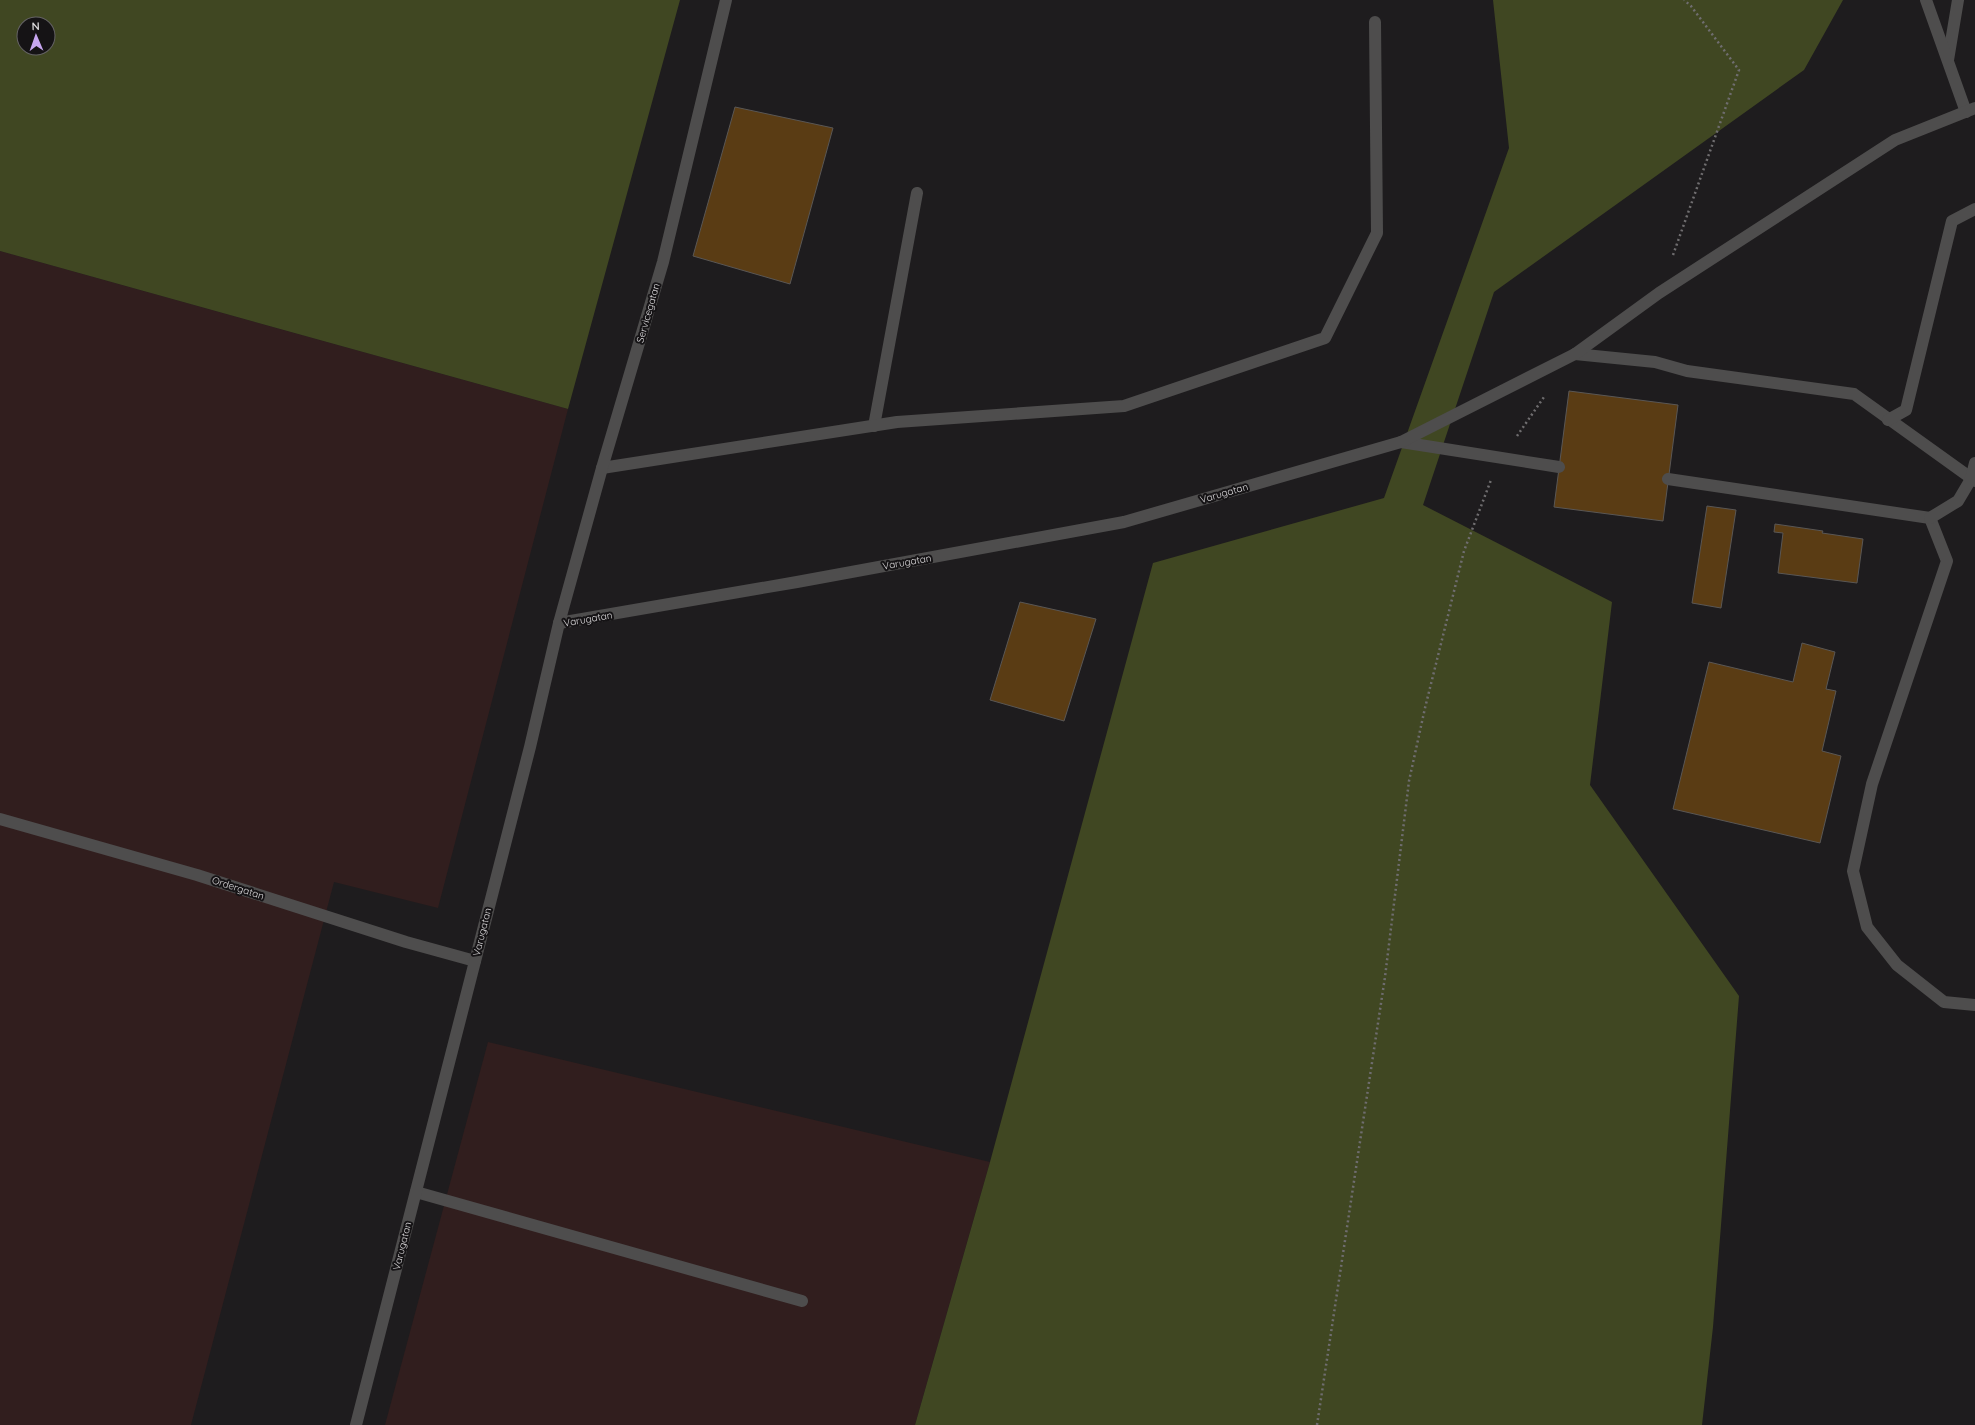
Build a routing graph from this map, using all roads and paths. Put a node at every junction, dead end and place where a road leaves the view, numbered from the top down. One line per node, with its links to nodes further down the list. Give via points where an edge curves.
1 (726, 0): 19 (street, Servicegatan, via 663,262)
2 (1684, 0): 10 (path, via 1739,70)
3 (1926, 0): 6 (street)
4 (1958, 0): 6 (street)
5 (1375, 22): 14 (street, via 1377,233 1325,338 1124,406)
6 (1948, 60): 7 (street)
7 (1970, 110): 11 (street, Varugatan, via 1894,140 1659,293)
8 (916, 193): 14 (street)
9 (1975, 209): 13 (street, via 1952,220 1906,410)
10 (1673, 256)
11 (1574, 354): 13 (street, via 1655,362 1687,371 1854,394); 15 (street, Varugatan)
12 (1548, 391): 16 (path)
13 (1888, 420): 21 (street)
14 (874, 426): 19 (street)
15 (1401, 442): 16 (street); 23 (street, Varugatan, via 1124,522)
16 (1500, 459): 18 (street); 30 (path, via 1482,499 1464,551 1409,781 1385,977)
17 (1975, 462): 21 (street)
18 (1559, 467)
19 (602, 468): 23 (street, Servicegatan)
20 (1668, 479): 22 (street)
21 (1973, 480): 22 (street, via 1958,501)
22 (1930, 518): 26 (street, via 1947,561 1872,784 1853,870 1867,927 1897,966 1944,1002)
23 (559, 624): 25 (street, Varugatan)
24 (0, 819): 25 (street, Ordergatan, via 197,875 406,942)
25 (475, 961): 27 (street, Varugatan)
26 (1975, 1005)
27 (416, 1192): 28 (street); 29 (street, Varugatan)
28 (802, 1301)
29 (356, 1425)
30 (1317, 1425)

